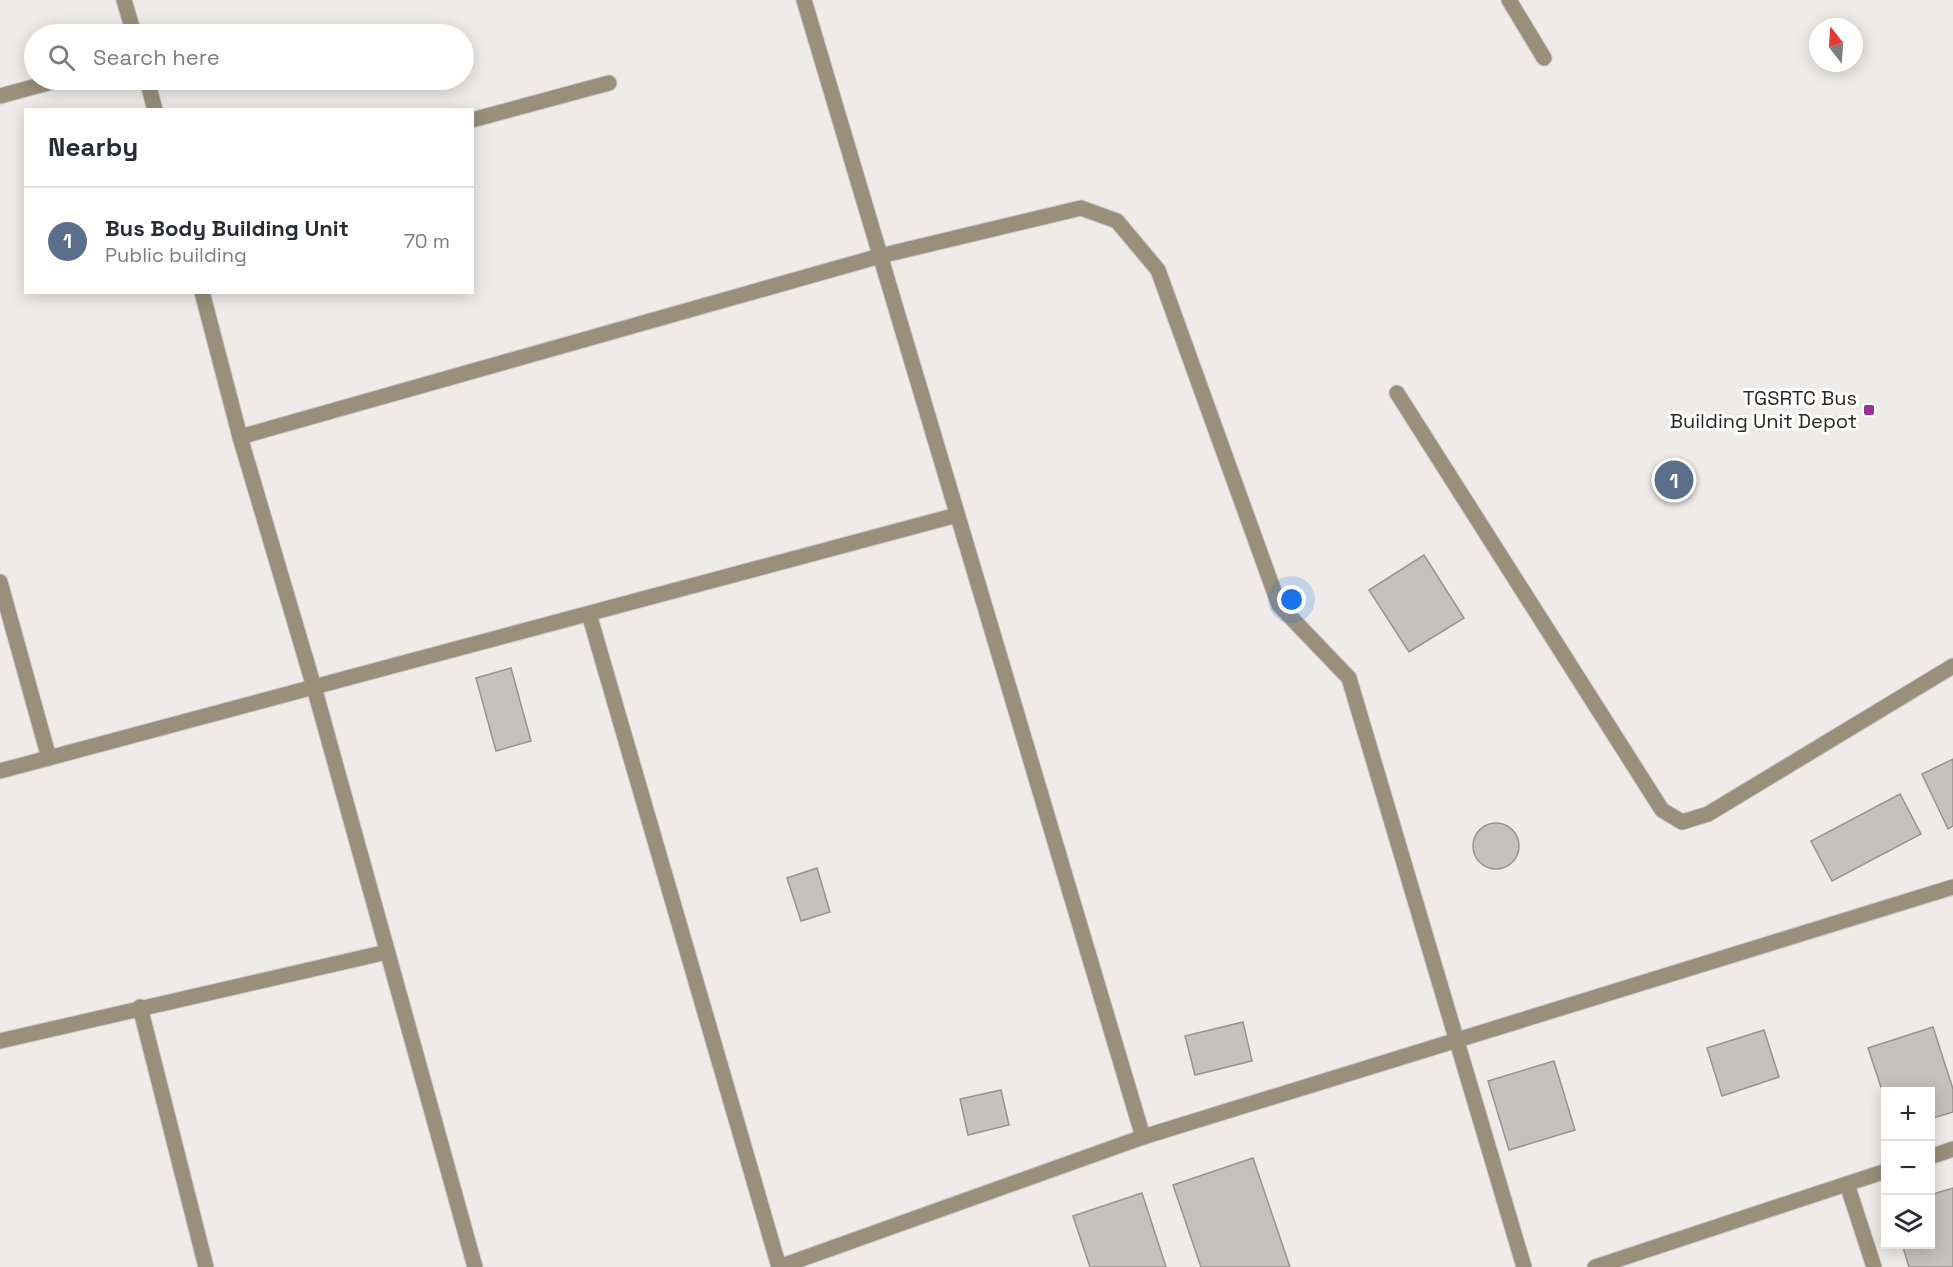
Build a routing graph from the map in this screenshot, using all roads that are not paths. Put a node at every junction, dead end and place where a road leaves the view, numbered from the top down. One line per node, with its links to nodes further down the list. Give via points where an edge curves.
1 (124, 0): 4 (street)
2 (804, 0): 12 (street)
3 (1509, 0): 5 (street)
4 (131, 24)
5 (1544, 58)
6 (609, 83): 11 (street)
7 (24, 89): 9 (street)
8 (150, 90): 10 (street)
9 (0, 96)
10 (154, 108)
11 (474, 119)
12 (880, 256): 15 (street); 16 (street); 26 (street, via 1081,208 1117,221 1158,270 1279,605 1349,678)
13 (203, 294): 15 (street)
14 (1397, 393): 19 (street, via 1662,810 1682,822 1708,814)
15 (240, 437): 20 (street)
16 (957, 515): 18 (street); 28 (street)
17 (0, 582): 21 (street)
18 (589, 614): 20 (street); 35 (street)
19 (1953, 666)
20 (314, 687): 21 (street); 24 (street)
21 (50, 758): 22 (street)
22 (0, 771)
23 (1953, 887): 26 (street)
24 (387, 952): 25 (street); 34 (street)
25 (140, 1007): 27 (street); 33 (street)
26 (1457, 1040): 28 (street); 36 (street)
27 (0, 1041)
28 (1143, 1137): 35 (street)
29 (1953, 1149): 30 (street)
30 (1935, 1154)
31 (1881, 1173): 32 (street)
32 (1847, 1184): 37 (street); 38 (street)
33 (206, 1267)
34 (475, 1267)
35 (779, 1267)
36 (1524, 1267)
37 (1595, 1267)
38 (1874, 1267)

